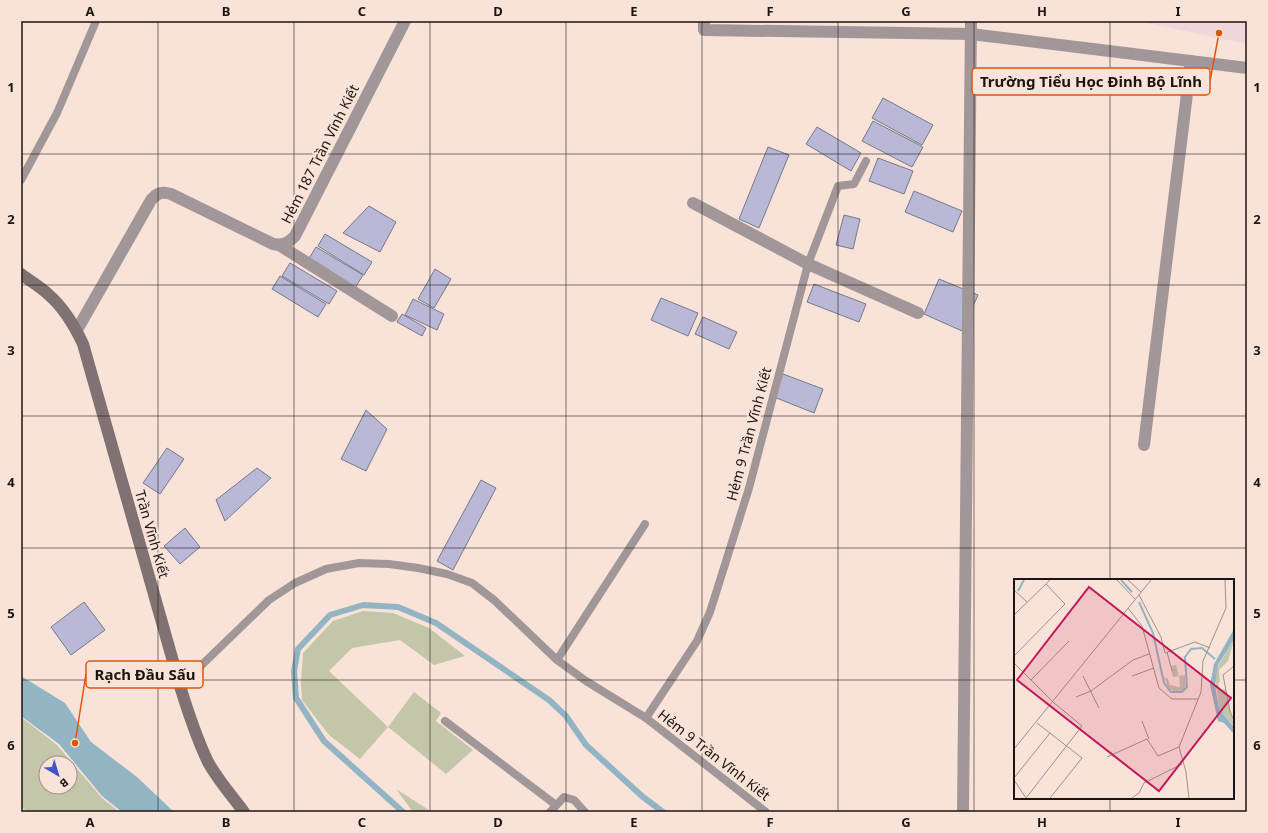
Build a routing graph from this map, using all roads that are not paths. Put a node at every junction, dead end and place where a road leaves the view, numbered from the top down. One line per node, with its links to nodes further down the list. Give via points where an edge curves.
1 (96, 21): 9 (lane, via 57,112)
2 (405, 21): 11 (street, Hẻm 187 Trần Vĩnh Kiết, via 295,236 285,244)
3 (704, 21): 5 (street, via 704,30)
4 (971, 21): 5 (street)
5 (971, 34): 6 (street); 28 (street)
6 (1191, 61): 7 (street); 17 (street)
7 (1247, 68)
8 (866, 160): 12 (lane, Hẻm 9 Trần Vĩnh Kiết, via 854,184 838,186)
9 (21, 180)
10 (693, 203): 12 (street)
11 (279, 245): 15 (street); 16 (street, via 171,194 157,194 150,200)
12 (808, 264): 14 (street); 21 (lane, Hẻm 9 Trần Vĩnh Kiết, via 749,488 710,612 696,641)
13 (21, 274): 16 (street, Trần Vĩnh Kiết, via 50,295)
14 (918, 313)
15 (392, 316)
16 (77, 330): 20 (street, Trần Vĩnh Kiết)
17 (1144, 445)
18 (645, 524): 19 (lane)
19 (557, 660): 20 (lane, Hẻm 9 Trần Vĩnh Kiết, via 494,600 472,583 418,568 359,563 326,569 295,583 269,600); 21 (lane, Hẻm 9 Trần Vĩnh Kiết)
20 (180, 686): 24 (street, Trần Vĩnh Kiết, via 196,735 209,763)
21 (646, 718): 27 (lane, Hẻm 9 Trần Vĩnh Kiết)
22 (445, 721): 23 (lane)
23 (556, 805): 25 (lane); 26 (lane, via 564,797 574,800)
24 (244, 812)
25 (550, 812)
26 (585, 812)
27 (766, 812)
28 (963, 812)

